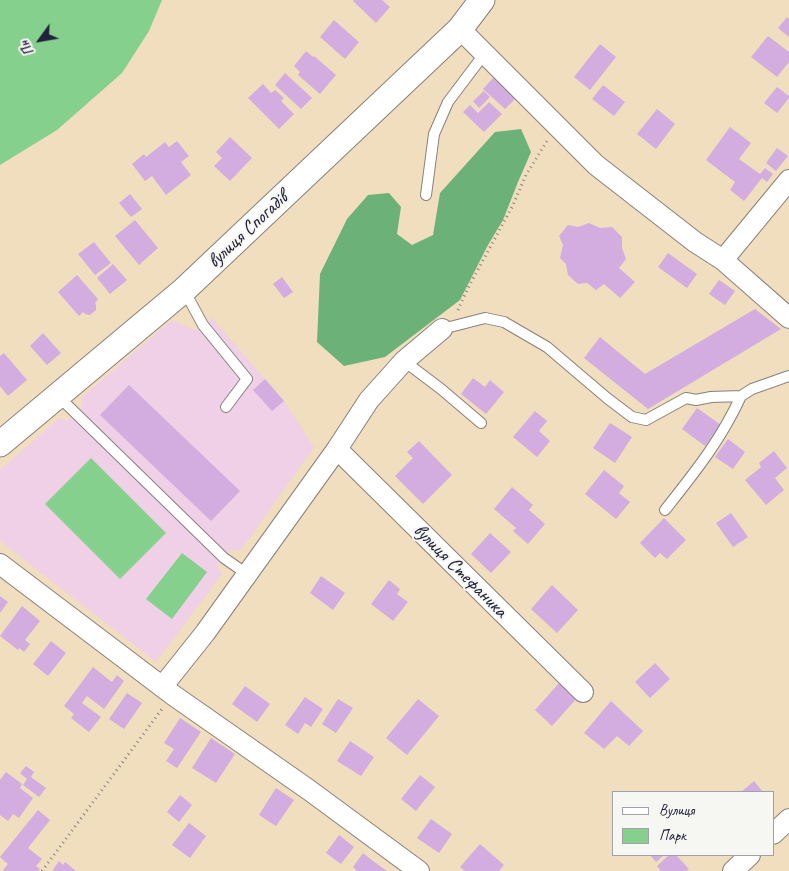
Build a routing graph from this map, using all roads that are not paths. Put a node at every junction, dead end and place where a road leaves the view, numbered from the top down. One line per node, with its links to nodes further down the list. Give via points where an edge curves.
1 (482, 0): 2 (street, вулиця Спогадів)
2 (460, 29): 3 (street); 7 (street, вулиця Спогадів)
3 (485, 54): 5 (lane, via 448,102 434,134); 6 (street, via 596,165)
4 (789, 180): 6 (street)
5 (426, 195)
6 (722, 260): 8 (street)
7 (184, 290): 12 (street, вулиця Спогадів); 14 (lane, via 203,325 247,379)
8 (789, 318)
9 (442, 330): 10 (street); 13 (lane, via 485,318 504,322 547,346 632,417 646,420 686,398)
10 (404, 361): 15 (lane); 17 (street, via 369,400)
11 (789, 376): 13 (lane)
12 (58, 396): 16 (street, вулиця Спогадів); 20 (lane, via 224,558)
13 (741, 396): 18 (lane, via 708,455)
14 (226, 407)
15 (481, 423)
16 (0, 444)
17 (336, 449): 20 (street); 22 (street, вулиця Стефаника)
18 (665, 510)
19 (0, 564): 21 (street)
20 (247, 574): 21 (street)
21 (167, 691): 26 (street)
22 (583, 692)
23 (789, 819): 24 (street)
24 (774, 833)
25 (749, 856): 27 (street)
26 (419, 871)
27 (733, 871)

